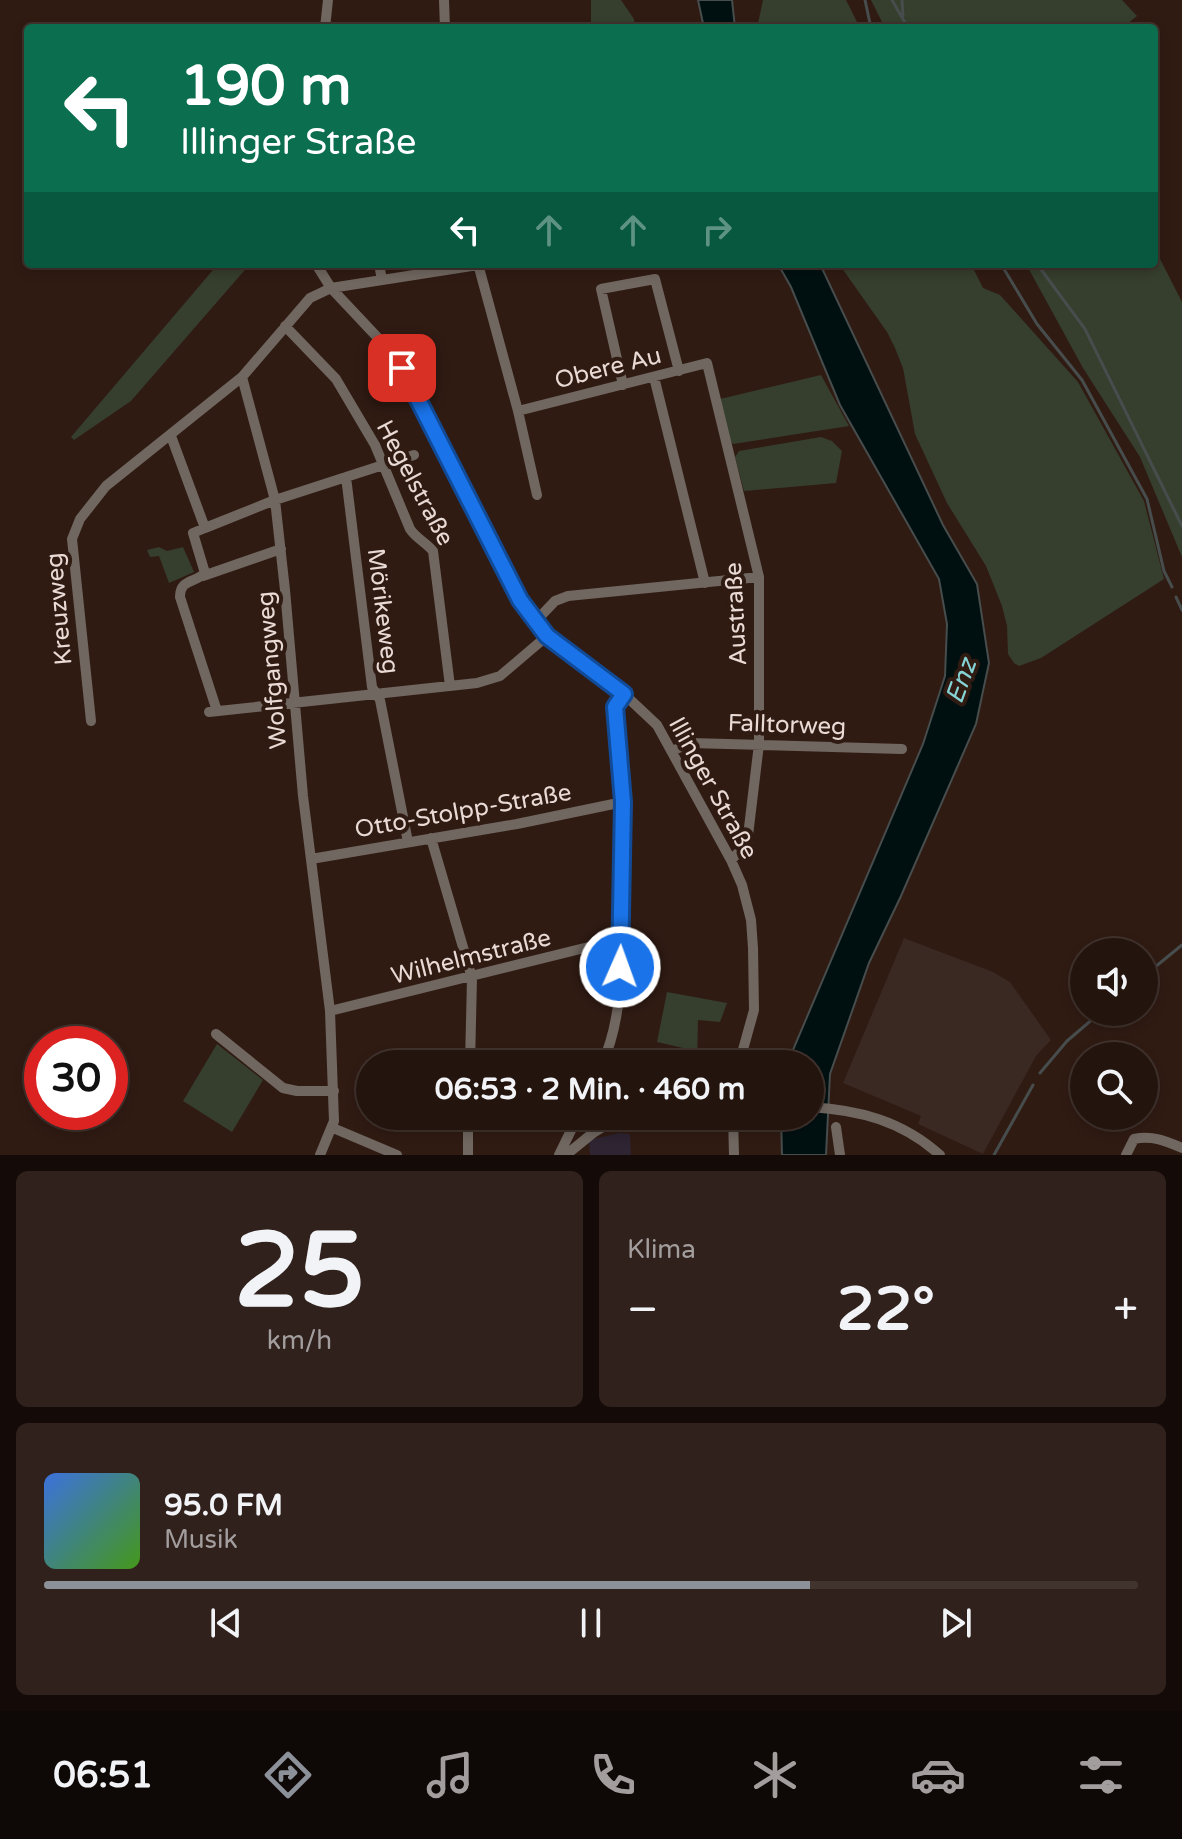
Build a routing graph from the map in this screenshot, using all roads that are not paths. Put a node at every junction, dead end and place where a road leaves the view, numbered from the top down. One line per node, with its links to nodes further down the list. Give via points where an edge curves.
1 (328, 0): 3 (street)
2 (444, 0): 4 (street)
3 (325, 24)
4 (445, 24)
5 (318, 268): 10 (street, Illinger Straße)
6 (380, 268): 9 (street)
7 (454, 268): 9 (street)
8 (479, 268): 17 (street)
9 (382, 280): 10 (street)
10 (331, 288): 11 (street, via 310,298); 29 (street, Illinger Straße, via 402,368)
11 (285, 326): 14 (street); 20 (street, Hegelstraße, via 336,379)
12 (707, 363): 13 (street, Obere Au); 27 (street, Austraße)
13 (679, 371): 15 (street, Obere Au); 16 (street, via 655,279 601,289)
14 (242, 377): 18 (street, Kreuzweg); 23 (street, Wolfgangweg)
15 (654, 377): 16 (street, Obere Au); 28 (street)
16 (623, 385): 17 (street, Obere Au)
17 (518, 411): 22 (street)
18 (171, 436): 24 (street); 35 (street, Kreuzweg, via 106,486 80,519 72,539)
19 (414, 455): 20 (street)
20 (385, 465): 21 (street); 31 (street, Hegelstraße, via 410,529 433,551)
21 (346, 477): 23 (street); 32 (street, Mörikeweg)
22 (537, 495)
23 (275, 500): 24 (street); 25 (street, Wolfgangweg)
24 (205, 528): 26 (street, via 193,533)
25 (281, 549): 26 (street); 34 (street, Wolfgangweg)
26 (203, 576): 34 (street, via 186,582 180,597 213,711)
27 (759, 577): 28 (street); 36 (street, Austraße)
28 (705, 583): 29 (street, via 568,596 555,601)
29 (535, 622): 30 (street, Illinger Straße)
30 (547, 636): 31 (street, via 500,676); 33 (street, Illinger Straße)
31 (450, 686): 32 (street)
32 (376, 694): 34 (street); 41 (street, Mörikeweg)
33 (624, 694): 38 (street, Illinger Straße, via 657,725); 39 (street, via 615,707)
34 (295, 703): 42 (street, Wolfgangweg)
35 (91, 721)
36 (759, 744): 37 (street, Falltorweg); 38 (street, Falltorweg, via 690,743); 43 (street, Austraße, via 747,844)
37 (902, 749)
38 (672, 751): 43 (street, Illinger Straße)
39 (623, 802): 40 (street, Otto-Stolpp-Straße); 44 (street)
40 (431, 838): 41 (street, Otto-Stolpp-Straße); 45 (street)
41 (408, 842): 42 (street, Otto-Stolpp-Straße)
42 (311, 859): 46 (street, Wolfgangweg)
43 (731, 860): 50 (street, Illinger Straße, via 751,920 753,948 754,1010)
44 (621, 939): 45 (street, Wilhelmstraße); 49 (street, via 617,1024)
45 (472, 978): 46 (street, Wilhelmstraße); 48 (street)
46 (330, 1011): 51 (street, Wolfgangweg)
47 (216, 1034): 51 (street, via 283,1088)
48 (470, 1050)
49 (608, 1050)
50 (743, 1050)
51 (334, 1091): 54 (street, Wolfgangweg)
52 (824, 1108): 67 (street, via 892,1123)
53 (836, 1127): 66 (street)
54 (333, 1128): 60 (street, Wolfgangweg); 61 (street)
55 (468, 1130): 62 (street)
56 (571, 1130): 63 (street)
57 (598, 1130): 64 (street)
58 (733, 1130): 65 (street)
59 (1182, 1148): 68 (street, via 1143,1137 1134,1139)
60 (320, 1155)
61 (397, 1155)
62 (468, 1155)
63 (559, 1155)
64 (566, 1155)
65 (734, 1155)
66 (840, 1155)
67 (940, 1155)
68 (1126, 1155)

